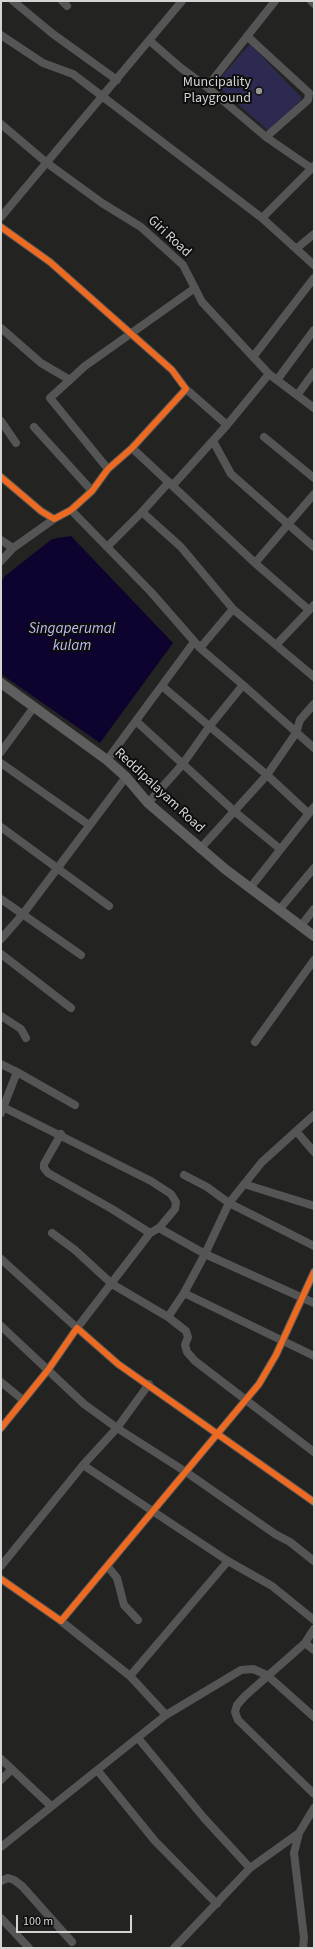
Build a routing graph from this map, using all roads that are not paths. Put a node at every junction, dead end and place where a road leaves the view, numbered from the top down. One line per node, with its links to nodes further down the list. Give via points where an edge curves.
1 (12, 1): 9 (street)
2 (182, 1): 8 (street)
3 (276, 1): 7 (street)
4 (311, 1): 5 (street)
5 (314, 4)
6 (1, 35): 11 (street, via 43,63 73,74)
7 (247, 36): 10 (street); 13 (street, via 310,93 308,100)
8 (150, 41): 9 (street); 10 (street)
9 (116, 80): 11 (street)
10 (207, 86): 13 (street)
11 (103, 96): 14 (street); 17 (street)
12 (1, 124): 14 (street, Giri Road)
13 (266, 137): 15 (street)
14 (47, 162): 16 (street); 23 (street, Giri Road, via 102,203 141,227 183,265)
15 (313, 167): 17 (street)
16 (1, 217)
17 (262, 218): 20 (street)
18 (1, 227): 26 (street, via 50,262)
19 (314, 234): 20 (street)
20 (297, 248): 21 (street)
21 (314, 265)
22 (314, 278): 27 (street)
23 (195, 288): 26 (street); 27 (street, Giri Road, via 202,302)
24 (1, 328): 30 (street, via 41,363)
25 (314, 330): 31 (street)
26 (130, 333): 30 (street); 32 (street, via 172,370)
27 (253, 357): 29 (street, Giri Road)
28 (314, 372): 33 (street)
29 (269, 374): 31 (street, Giri Road); 36 (street)
30 (70, 380): 42 (street, via 50,398)
31 (277, 380): 33 (street, Giri Road)
32 (186, 389): 36 (street); 41 (street)
33 (298, 394): 34 (street, Giri Road)
34 (314, 408)
35 (1, 421): 40 (street)
36 (227, 425): 39 (street)
37 (34, 427): 46 (street)
38 (264, 437): 44 (street)
39 (213, 441): 45 (street); 51 (street, via 232,474)
40 (16, 443)
41 (132, 448): 42 (street); 45 (street)
42 (108, 469): 46 (street)
43 (1, 478): 50 (street)
44 (314, 478)
45 (171, 484): 49 (street); 57 (street)
46 (92, 491): 48 (street)
47 (314, 494): 51 (street)
48 (71, 510): 50 (street); 53 (street)
49 (142, 512): 53 (street); 59 (street, via 181,547)
50 (54, 519): 55 (street)
51 (287, 525): 54 (street); 57 (street)
52 (1, 540): 55 (street)
53 (107, 547): 60 (street)
54 (314, 547)
55 (13, 548): 56 (street)
56 (1, 561)
57 (256, 563): 58 (street)
58 (311, 608): 61 (street)
59 (233, 609): 60 (street); 61 (street)
60 (197, 645): 64 (street); 65 (street)
61 (276, 646): 62 (street)
62 (314, 677)
63 (1, 683): 67 (main road, Reddipalayam Road)
64 (243, 684): 69 (street); 70 (street)
65 (162, 686): 68 (street); 69 (street)
66 (314, 704): 70 (street, via 300,720)
67 (34, 707): 72 (street); 73 (main road, Reddipalayam Road)
68 (136, 721): 73 (street); 75 (street)
69 (209, 727): 75 (street); 76 (street)
70 (296, 733): 71 (street); 76 (street)
71 (314, 748)
72 (1, 752)
73 (107, 760): 77 (main road, Reddipalayam Road)
74 (1, 763): 82 (street)
75 (182, 765): 78 (street); 80 (street)
76 (267, 774): 80 (street); 81 (street)
77 (126, 777): 78 (main road, Reddipalayam Road); 82 (street)
78 (148, 803): 84 (main road, Reddipalayam Road)
79 (314, 807): 81 (street)
80 (234, 811): 84 (street); 85 (street)
81 (308, 814): 85 (street)
82 (89, 825): 86 (street)
83 (1, 827): 86 (street)
84 (200, 849): 88 (main road, Reddipalayam Road)
85 (280, 849): 88 (street)
86 (56, 868): 90 (street); 93 (street)
87 (314, 868): 92 (street)
88 (250, 888): 92 (main road, Reddipalayam Road)
89 (1, 899): 93 (street)
90 (109, 906)
91 (314, 909): 94 (street)
92 (279, 910): 94 (main road, Reddipalayam Road)
93 (23, 914): 96 (street); 98 (street)
94 (301, 926): 95 (main road, Reddipalayam Road)
95 (314, 936)
96 (1, 940)
97 (1, 954): 100 (street)
98 (81, 955)
99 (314, 960): 103 (street)
100 (71, 1008)
101 (1, 1016): 102 (street, via 21,1029)
102 (26, 1038)
103 (255, 1042)
104 (1, 1064): 105 (street)
105 (17, 1072): 106 (street); 107 (street)
106 (75, 1105)
107 (2, 1110): 110 (street)
108 (314, 1115): 109 (street)
109 (296, 1131): 111 (street); 113 (street, via 262,1162)
110 (61, 1134): 116 (street, via 171,1194 176,1202 175,1209); 118 (street, via 44,1164 48,1173)
111 (314, 1152)
112 (184, 1175): 114 (street)
113 (244, 1184): 114 (street); 115 (street)
114 (229, 1202): 119 (street); 120 (street)
115 (314, 1206)
116 (159, 1228): 118 (street); 120 (street)
117 (52, 1233): 124 (street)
118 (150, 1233): 124 (street)
119 (314, 1246)
120 (205, 1254): 125 (street); 126 (street)
121 (1, 1258): 122 (street); 130 (street)
122 (1, 1264)
123 (314, 1272): 126 (street)
124 (112, 1284): 128 (street); 130 (street)
125 (184, 1293): 128 (street); 131 (street)
126 (303, 1298): 127 (street); 131 (street)
127 (314, 1303)
128 (168, 1317): 137 (street, via 186,1331 187,1352 195,1361)
129 (1, 1326): 133 (street)
130 (77, 1328): 133 (street); 135 (street, via 118,1364)
131 (282, 1341): 132 (street); 137 (street, via 259,1384)
132 (314, 1356)
133 (48, 1370): 136 (street); 139 (street, via 67,1390)
134 (1, 1382): 136 (street)
135 (149, 1384): 139 (street); 140 (street)
136 (22, 1400): 138 (street)
137 (246, 1400): 140 (street); 141 (street)
138 (1, 1428)
139 (117, 1428): 142 (street); 143 (street)
140 (218, 1434): 143 (street); 144 (street)
141 (314, 1452)
142 (83, 1465): 145 (street); 148 (street)
143 (186, 1472): 145 (street); 147 (street)
144 (314, 1502)
145 (154, 1511): 146 (street); 149 (street)
146 (228, 1561): 152 (street, via 272,1586); 158 (street)
147 (314, 1561)
148 (1, 1566)
149 (108, 1566): 151 (street, via 117,1578 124,1605); 153 (street)
150 (1, 1579): 153 (street)
151 (138, 1620)
152 (314, 1620)
153 (61, 1621): 158 (street)
154 (314, 1629): 155 (street)
155 (304, 1643): 156 (street); 157 (street)
156 (314, 1650)
157 (267, 1675): 159 (street, via 253,1669 241,1670); 160 (street); 166 (street, via 237,1705 235,1712 238,1720)
158 (130, 1676): 159 (street)
159 (166, 1715): 161 (street)
160 (314, 1718)
161 (138, 1738): 164 (street); 171 (street, via 204,1818)
162 (1, 1759): 163 (street)
163 (12, 1769): 165 (street); 167 (street)
164 (98, 1770): 167 (street); 173 (street, via 155,1841)
165 (1, 1780)
166 (314, 1794)
167 (51, 1806): 170 (street)
168 (314, 1808): 169 (street)
169 (299, 1833): 171 (street); 178 (street, via 294,1853)
170 (1, 1847)
171 (250, 1868): 173 (street)
172 (1, 1881): 175 (street, via 8,1878 22,1886)
173 (216, 1904): 177 (street)
174 (1, 1918): 176 (street)
175 (72, 1942)
176 (30, 1948)
177 (174, 1948)
178 (303, 1948)

